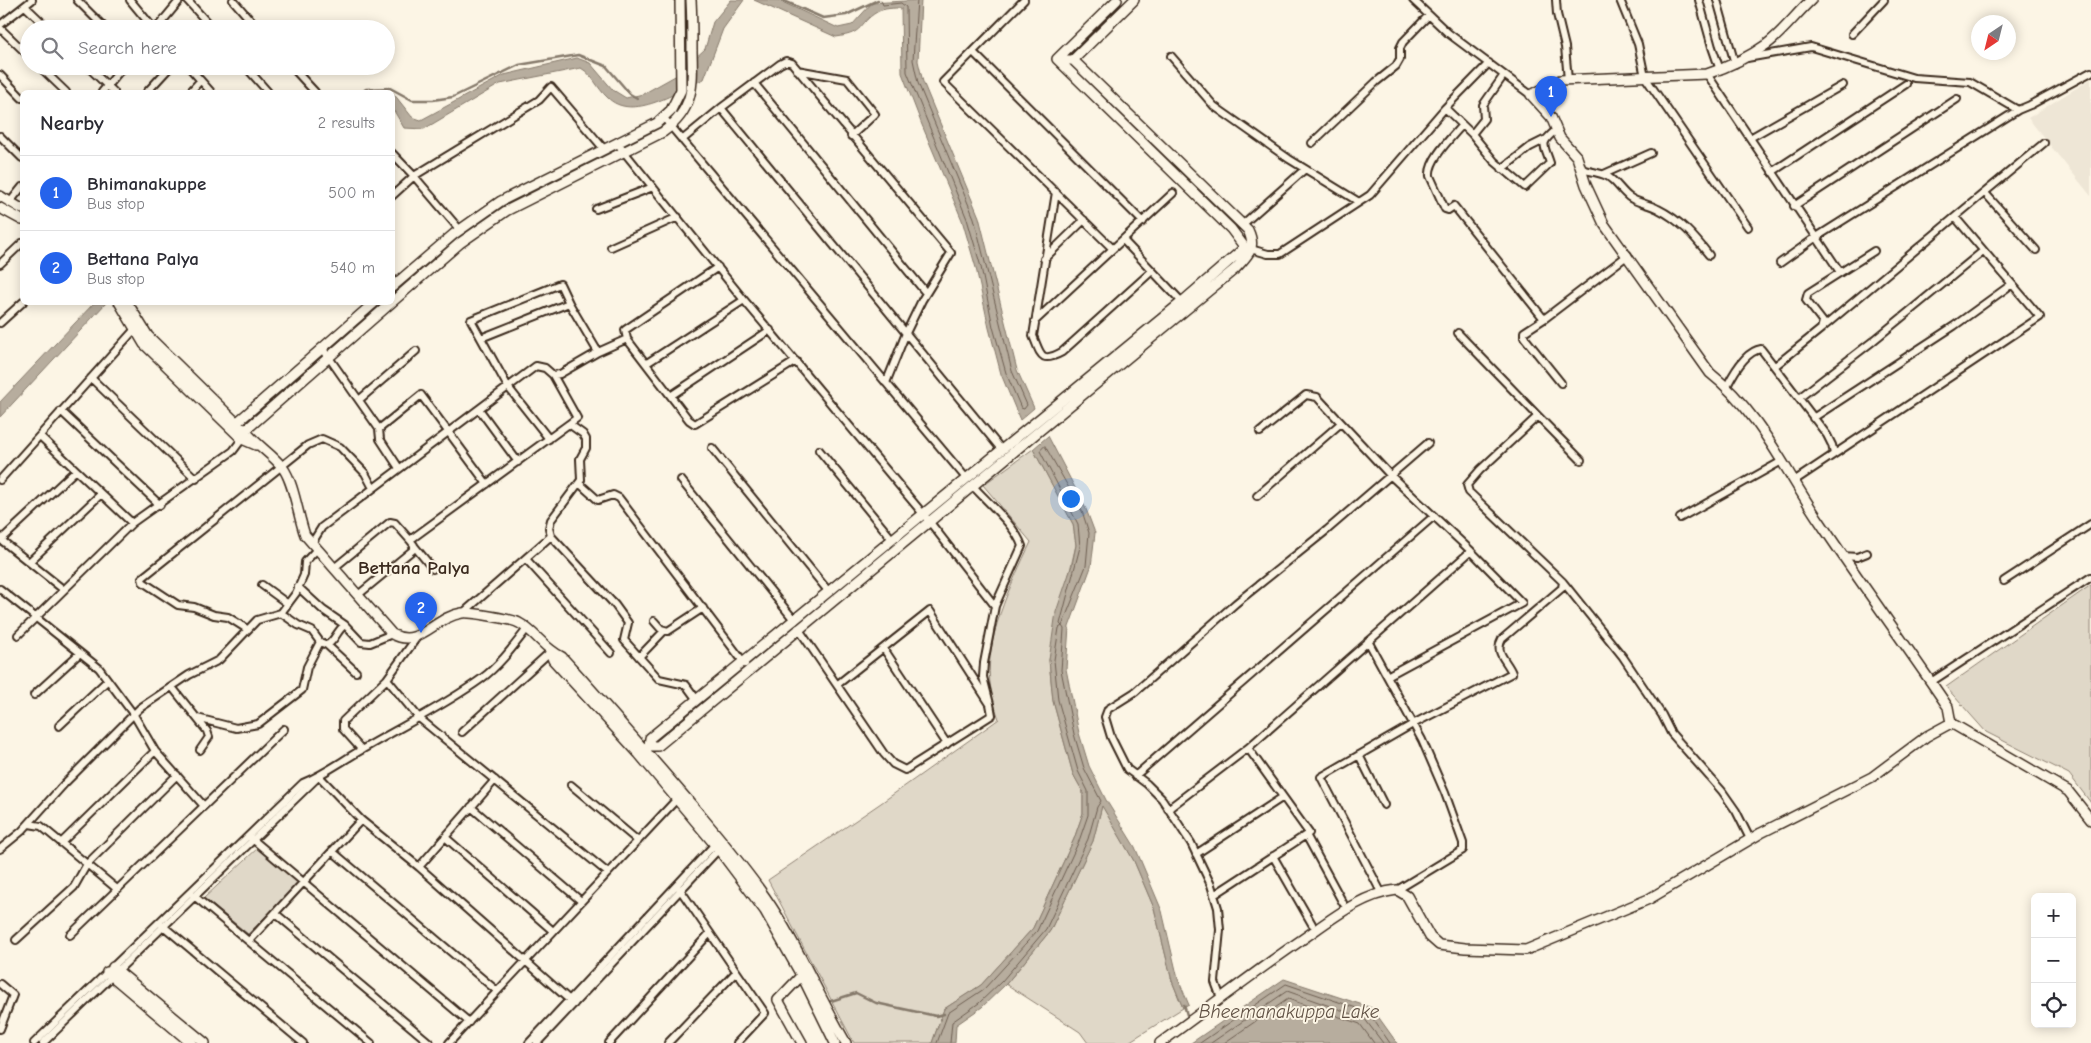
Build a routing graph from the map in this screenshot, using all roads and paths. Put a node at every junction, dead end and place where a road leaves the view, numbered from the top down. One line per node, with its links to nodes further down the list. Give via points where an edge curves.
1 (32, 0): 19 (street)
2 (77, 0): 22 (street)
3 (130, 0): 23 (street)
4 (180, 0): 24 (street)
5 (188, 0): 25 (street)
6 (233, 0): 26 (street)
7 (680, 0): 70 (street, via 682,85 674,105)
8 (691, 0): 72 (street, via 692,92 684,111)
9 (1024, 0): 30 (street)
10 (1117, 0): 32 (street)
11 (1134, 0): 33 (street)
12 (1413, 0): 20 (street)
13 (1556, 0): 51 (street)
14 (1620, 0): 49 (street, via 1638,44)
15 (1700, 0): 37 (street)
16 (1717, 0): 34 (street)
17 (1811, 0): 34 (street, via 1768,43)
18 (1884, 0): 28 (street)
19 (25, 6): 21 (street); 27 (street)
20 (1429, 15): 35 (street); 81 (street, via 1403,42 1396,66)
21 (40, 20)
22 (97, 20)
23 (147, 20)
24 (163, 20)
25 (205, 20)
26 (250, 20)
27 (0, 26): 29 (street)
28 (1852, 34)
29 (20, 47)
30 (973, 52): 96 (street, via 943,82); 111 (street)
31 (1171, 56): 88 (street, via 1214,106)
32 (1057, 59): 33 (street); 119 (street, via 1230,229)
33 (1073, 60): 112 (street)
34 (1738, 62): 37 (street); 69 (street, via 1811,47 1914,78 1970,82)
35 (1488, 63): 48 (street); 68 (street)
36 (797, 70): 52 (street, via 792,63 786,62); 76 (street); 76 (street, via 847,79 875,114)
37 (1720, 70): 39 (street)
38 (2091, 72): 69 (street)
39 (1707, 74): 49 (street); 77 (street)
40 (0, 75): 65 (street)
41 (48, 75): 56 (street)
42 (96, 75): 55 (street)
43 (117, 75): 55 (street)
44 (163, 75): 59 (street)
45 (196, 75): 50 (street)
46 (253, 75): 62 (street)
47 (300, 75): 63 (street)
48 (1504, 75): 64 (street); 74 (street, via 1483,105 1484,119)
49 (1645, 77): 51 (street); 113 (street)
50 (200, 80): 60 (street); 61 (street)
51 (1568, 80): 64 (street, via 1560,80)
52 (754, 83): 67 (street); 135 (street)
53 (1906, 84): 91 (street)
54 (1843, 85): 77 (street)
55 (108, 86): 57 (street); 58 (street)
56 (64, 90)
57 (104, 90)
58 (112, 90)
59 (149, 90)
60 (192, 90)
61 (208, 90)
62 (266, 90)
63 (313, 90)
64 (1531, 95): 73 (street, via 1551,117)
65 (20, 96)
66 (1957, 99): 103 (street)
67 (721, 108): 78 (street); 151 (street)
68 (1446, 108): 71 (street); 102 (street, via 1370,194)
69 (2018, 110): 115 (street)
70 (664, 118): 72 (street); 80 (street)
71 (1462, 125): 74 (street); 145 (street, via 1437,154 1430,176 1445,209 1454,206)
72 (671, 126): 78 (street); 84 (street)
73 (1556, 130): 79 (street); 90 (street, via 1577,157)
74 (1472, 134): 89 (street)
75 (0, 136): 86 (street)
76 (851, 136): 135 (street, via 951,253)
77 (1750, 138): 91 (street)
78 (682, 140): 165 (street)
79 (1544, 140): 89 (street); 89 (street, via 1550,163 1526,186)
80 (617, 143): 83 (street); 84 (street)
81 (1312, 143)
82 (2044, 143): 97 (street)
83 (604, 149): 93 (street, via 551,87 539,100); 114 (street, via 501,201)
84 (624, 152): 94 (street); 136 (street, via 506,211 460,243)
85 (1651, 153): 92 (street)
86 (20, 156)
87 (395, 156): 93 (street)
88 (1305, 169): 102 (street); 112 (street)
89 (1502, 169)
90 (1581, 169): 92 (street); 125 (street, via 1604,224)
91 (1772, 172): 103 (street)
92 (1604, 174): 126 (street, via 1630,198 1674,218 1691,232)
93 (414, 176): 98 (street); 114 (street)
94 (653, 187): 106 (street); 107 (street)
95 (20, 190): 101 (street)
96 (1056, 192): 110 (street); 127 (street)
97 (1985, 192): 108 (street); 123 (street)
98 (395, 193)
99 (1174, 193): 111 (street)
100 (0, 196): 101 (street)
101 (10, 202): 105 (street)
102 (1359, 202): 121 (street, via 1280,254)
103 (1794, 206): 115 (street)
104 (0, 208): 109 (street)
105 (20, 208)
106 (596, 209)
107 (678, 217): 118 (street); 130 (street)
108 (1955, 217): 122 (street); 149 (street)
109 (20, 219)
110 (1084, 220): 120 (street); 127 (street)
111 (1143, 222): 116 (street)
112 (1242, 225): 121 (street, via 1248,230)
113 (1748, 227)
114 (460, 230): 134 (street)
115 (1815, 238): 128 (street); 132 (street)
116 (1123, 240): 120 (street); 131 (street)
117 (20, 245): 129 (street)
118 (611, 246)
119 (1242, 246): 121 (street); 138 (street, via 1235,258)
120 (1113, 249): 146 (street)
121 (1252, 250): 201 (street, via 1235,269 1043,428)
122 (1983, 250): 133 (street); 170 (street, via 1874,341)
123 (2036, 250)
124 (1874, 251): 132 (street)
125 (1628, 255): 145 (street); 167 (street, via 1710,373)
126 (1709, 255)
127 (1044, 259): 146 (street)
128 (1780, 263)
129 (0, 264)
130 (718, 267): 137 (street); 154 (street, via 625,330)
131 (1152, 270): 138 (street); 146 (street, via 1062,352 1050,358 1041,354 1033,336)
132 (1840, 272): 149 (street, via 1808,293 1806,298 1823,322)
133 (2012, 284): 175 (street); 189 (street, via 2040,317)
134 (395, 285)
135 (926, 293): 151 (street)
136 (395, 299)
137 (744, 300): 150 (street); 161 (street)
138 (1182, 302): 187 (street)
139 (570, 303): 153 (street); 153 (street, via 560,284 472,318 471,322); 158 (street)
140 (20, 305): 147 (street)
141 (121, 305): 148 (street)
142 (128, 305): 155 (street)
143 (369, 305): 156 (street)
144 (389, 305): 159 (street)
145 (1544, 319): 166 (street, via 1523,334)
146 (1035, 321)
147 (0, 323)
148 (135, 329): 155 (street); 164 (street)
149 (1821, 329): 162 (street)
150 (770, 330): 160 (street); 169 (street)
151 (906, 333): 165 (street); 187 (street)
152 (1458, 333): 174 (street)
153 (481, 338): 168 (street)
154 (627, 338): 158 (street); 161 (street)
155 (145, 339): 178 (street)
156 (323, 349): 159 (street); 178 (street)
157 (416, 351): 171 (street)
158 (598, 352): 163 (street)
159 (329, 358): 171 (street); 182 (street)
160 (796, 361): 169 (street, via 697,424 689,420); 209 (street)
161 (647, 363): 169 (street)
162 (1775, 366): 167 (street, via 1761,350 1755,350 1733,374); 170 (street)
163 (553, 375): 168 (street, via 536,366); 177 (street, via 577,418)
164 (91, 378): 173 (street); 198 (street)
165 (886, 383): 201 (street)
166 (1561, 384)
167 (1727, 386): 191 (street, via 1750,412)
168 (508, 387): 172 (street); 184 (street)
169 (672, 395)
170 (1799, 398): 175 (street)
171 (359, 400): 179 (street)
172 (479, 409): 180 (street); 192 (street)
173 (61, 411): 183 (street); 207 (street)
174 (1538, 416): 190 (street); 227 (street, via 1467,485 1469,492)
175 (1813, 418): 189 (street, via 1827,435)
176 (1341, 423): 181 (street, via 1316,398 1306,395); 196 (street); 206 (street)
177 (569, 424): 184 (street); 202 (street, via 586,439 586,448 580,459)
178 (234, 426): 182 (street)
179 (379, 429): 180 (street, via 421,395); 194 (street, via 380,439)
180 (449, 431): 194 (street); 203 (street)
181 (1260, 432)
182 (242, 435): 193 (street); 198 (street, via 234,451)
183 (40, 436): 195 (street); 197 (street)
184 (549, 439): 192 (street)
185 (1428, 443): 196 (street)
186 (712, 448): 233 (street)
187 (1001, 449): 201 (street)
188 (819, 450): 214 (street)
189 (1834, 454): 200 (street)
190 (1581, 460)
191 (1782, 461): 200 (street); 210 (street)
192 (518, 462): 203 (street)
193 (282, 467): 204 (street, via 308,445 322,439 340,447 366,473); 217 (street, via 291,485 305,535); 244 (street, via 142,578 143,582 178,605 228,617)
194 (399, 468): 204 (street)
195 (76, 470): 205 (street); 215 (street)
196 (1390, 475): 208 (street); 285 (street, via 1135,692 1108,709 1105,717 1111,737 1127,769)
197 (0, 480)
198 (196, 480): 207 (street)
199 (681, 480): 243 (street)
200 (1794, 481): 221 (street)
201 (969, 482): 209 (street); 236 (street, via 1008,525 1022,546)
202 (579, 483): 213 (street, via 551,520); 237 (street, via 598,500 613,495 619,498)
203 (487, 484): 216 (street)
204 (373, 488): 217 (street, via 322,527)
205 (101, 494): 211 (street); 223 (street)
206 (1257, 496)
207 (160, 505): 211 (street)
208 (1434, 516): 219 (street); 285 (street)
209 (926, 517): 214 (street); 236 (street); 243 (street)
210 (1680, 518)
211 (132, 523): 232 (street)
212 (2091, 524): 228 (street)
213 (551, 536): 222 (street); 256 (street, via 615,605 628,623 624,640)
214 (892, 539): 233 (street)
215 (0, 540): 223 (street)
216 (410, 540): 218 (street); 224 (street, via 395,523 390,522)
217 (314, 546): 224 (street); 231 (street, via 305,562)
218 (415, 547): 225 (street); 234 (street)
219 (1470, 550): 250 (street); 259 (street, via 1522,603)
220 (1867, 554): 221 (street)
221 (1843, 556): 262 (street)
222 (526, 559): 239 (street); 255 (street)
223 (29, 562): 232 (street)
224 (334, 568): 234 (street)
225 (433, 569)
226 (2091, 577): 262 (street)
227 (1563, 582): 272 (street, via 1562,588 1499,644 1500,654 1512,673); 300 (street, via 1623,657 1671,733 1732,804)
228 (2004, 582)
229 (262, 585): 235 (street)
230 (0, 588): 240 (street)
231 (298, 588): 235 (street); 242 (street)
232 (64, 590): 240 (street)
233 (829, 592): 243 (street)
234 (358, 595): 247 (street)
235 (288, 604): 238 (street)
236 (995, 606): 267 (street, via 983,677)
237 (703, 608): 246 (street); 257 (street)
238 (281, 613): 244 (street, via 257,620); 251 (street, via 312,631)
239 (463, 613): 245 (street, via 519,623); 249 (street, via 438,621)
240 (36, 617): 248 (street); 253 (street)
241 (654, 621): 246 (street)
242 (345, 624): 247 (street, via 361,642 370,643); 251 (street, via 331,643)
243 (797, 625): 257 (street); 263 (street)
244 (247, 629): 264 (street, via 219,660)
245 (528, 629): 254 (street); 270 (street, via 482,679)
246 (664, 631): 256 (street)
247 (392, 634): 249 (street, via 401,639)
248 (18, 635)
249 (417, 637): 260 (street)
250 (1368, 641): 259 (street); 277 (street)
251 (323, 644): 258 (street); 269 (street, via 307,667 302,690 258,724 236,728)
252 (884, 649): 263 (street); 267 (street, via 930,611); 276 (street)
253 (80, 652): 261 (street); 265 (street)
254 (550, 652): 275 (street); 280 (street, via 562,657)
255 (611, 653)
256 (639, 657): 266 (street, via 659,680 686,685)
257 (747, 665): 266 (street); 280 (street, via 658,746)
258 (356, 672)
259 (1387, 676): 272 (street)
260 (387, 679): 270 (street); 278 (street, via 342,724)
261 (108, 680): 268 (street); 273 (street)
262 (1931, 682): 271 (street, via 1948,707)
263 (838, 684): 276 (street, via 884,754 898,768 905,770)
264 (172, 687): 268 (street); 269 (street)
265 (34, 695)
266 (697, 700): 280 (street, via 650,738)
267 (990, 704): 276 (street, via 992,715)
268 (134, 715): 281 (street); 296 (street, via 64,783)
269 (197, 718): 279 (street, via 209,737)
270 (419, 718): 278 (street); 286 (street)
271 (1951, 722): 295 (street, via 2068,791); 300 (street, via 1872,777)
272 (1413, 724): 282 (street); 314 (street, via 1445,794 1463,850)
273 (59, 726)
274 (284, 729): 291 (street)
275 (462, 732)
276 (947, 744)
277 (1248, 748): 288 (street); 293 (street)
278 (361, 749): 284 (street)
279 (200, 750)
280 (644, 750): 289 (street); 353 (street, via 765,896)
281 (155, 751): 283 (street); 302 (street)
282 (1359, 755): 290 (street); 315 (street, via 1320,777)
283 (177, 775): 291 (street); 308 (street)
284 (319, 776): 294 (street); 299 (street); 299 (street, via 304,783)
285 (1135, 776): 293 (street, via 1158,794)
286 (495, 780): 292 (street); 310 (street)
287 (572, 785): 301 (street)
288 (1283, 797): 297 (street, via 1309,833); 306 (street)
289 (676, 800): 301 (street); 303 (street)
290 (1384, 805)
291 (204, 806): 313 (street)
292 (471, 807): 298 (street); 318 (street)
293 (1168, 809): 306 (street)
294 (361, 820): 305 (street); 309 (street)
295 (2091, 820)
296 (29, 824): 302 (street, via 42,826); 304 (street)
297 (1306, 835): 307 (street); 319 (street)
298 (446, 837): 309 (street); 323 (street)
299 (251, 838): 311 (street); 316 (street)
300 (1750, 839): 314 (street, via 1649,899 1526,950 1439,945 1430,937 1407,896)
301 (638, 841): 310 (street)
302 (61, 843): 308 (street)
303 (717, 847): 312 (street); 331 (street, via 765,911)
304 (0, 849)
305 (332, 851): 311 (street); 333 (street)
306 (1196, 854): 317 (street)
307 (1274, 856): 317 (street); 322 (street)
308 (87, 864): 313 (street); 326 (street, via 74,887)
309 (419, 867): 328 (street)
310 (608, 872): 318 (street)
311 (303, 883): 320 (street); 336 (street)
312 (679, 887): 324 (street); 335 (street)
313 (117, 889): 325 (street)
314 (1397, 890): 315 (street)
315 (1381, 892): 334 (street, via 1334,917)
316 (192, 894): 321 (street); 327 (street)
317 (1214, 895): 334 (street, via 1220,930 1215,982)
318 (581, 901): 323 (street)
319 (1343, 903)
320 (275, 913): 327 (street); 344 (street)
321 (161, 924): 329 (street); 342 (street)
322 (1312, 924)
323 (553, 931): 328 (street)
324 (710, 933): 330 (street); 348 (street)
325 (70, 934)
326 (16, 940)
327 (249, 941): 343 (street)
328 (526, 961): 333 (street); 335 (street)
329 (112, 971): 338 (street); 339 (street); 340 (street)
330 (736, 972): 349 (street); 350 (street, via 765,1013)
331 (801, 976): 351 (street, via 778,1000); 352 (street)
332 (0, 984): 337 (street, via 13,995)
333 (497, 991): 336 (street)
334 (1221, 998): 354 (street)
335 (572, 1002): 346 (street); 347 (street)
336 (469, 1022): 345 (street)
337 (0, 1029)
338 (186, 1039): 341 (street)
339 (34, 1043)
340 (43, 1043)
341 (205, 1043)
342 (302, 1043)
343 (371, 1043)
344 (430, 1043)
345 (449, 1043)
346 (529, 1043)
347 (537, 1043)
348 (609, 1043)
349 (668, 1043)
350 (737, 1043)
351 (802, 1043)
352 (835, 1043)
353 (846, 1043)
354 (1160, 1043)

